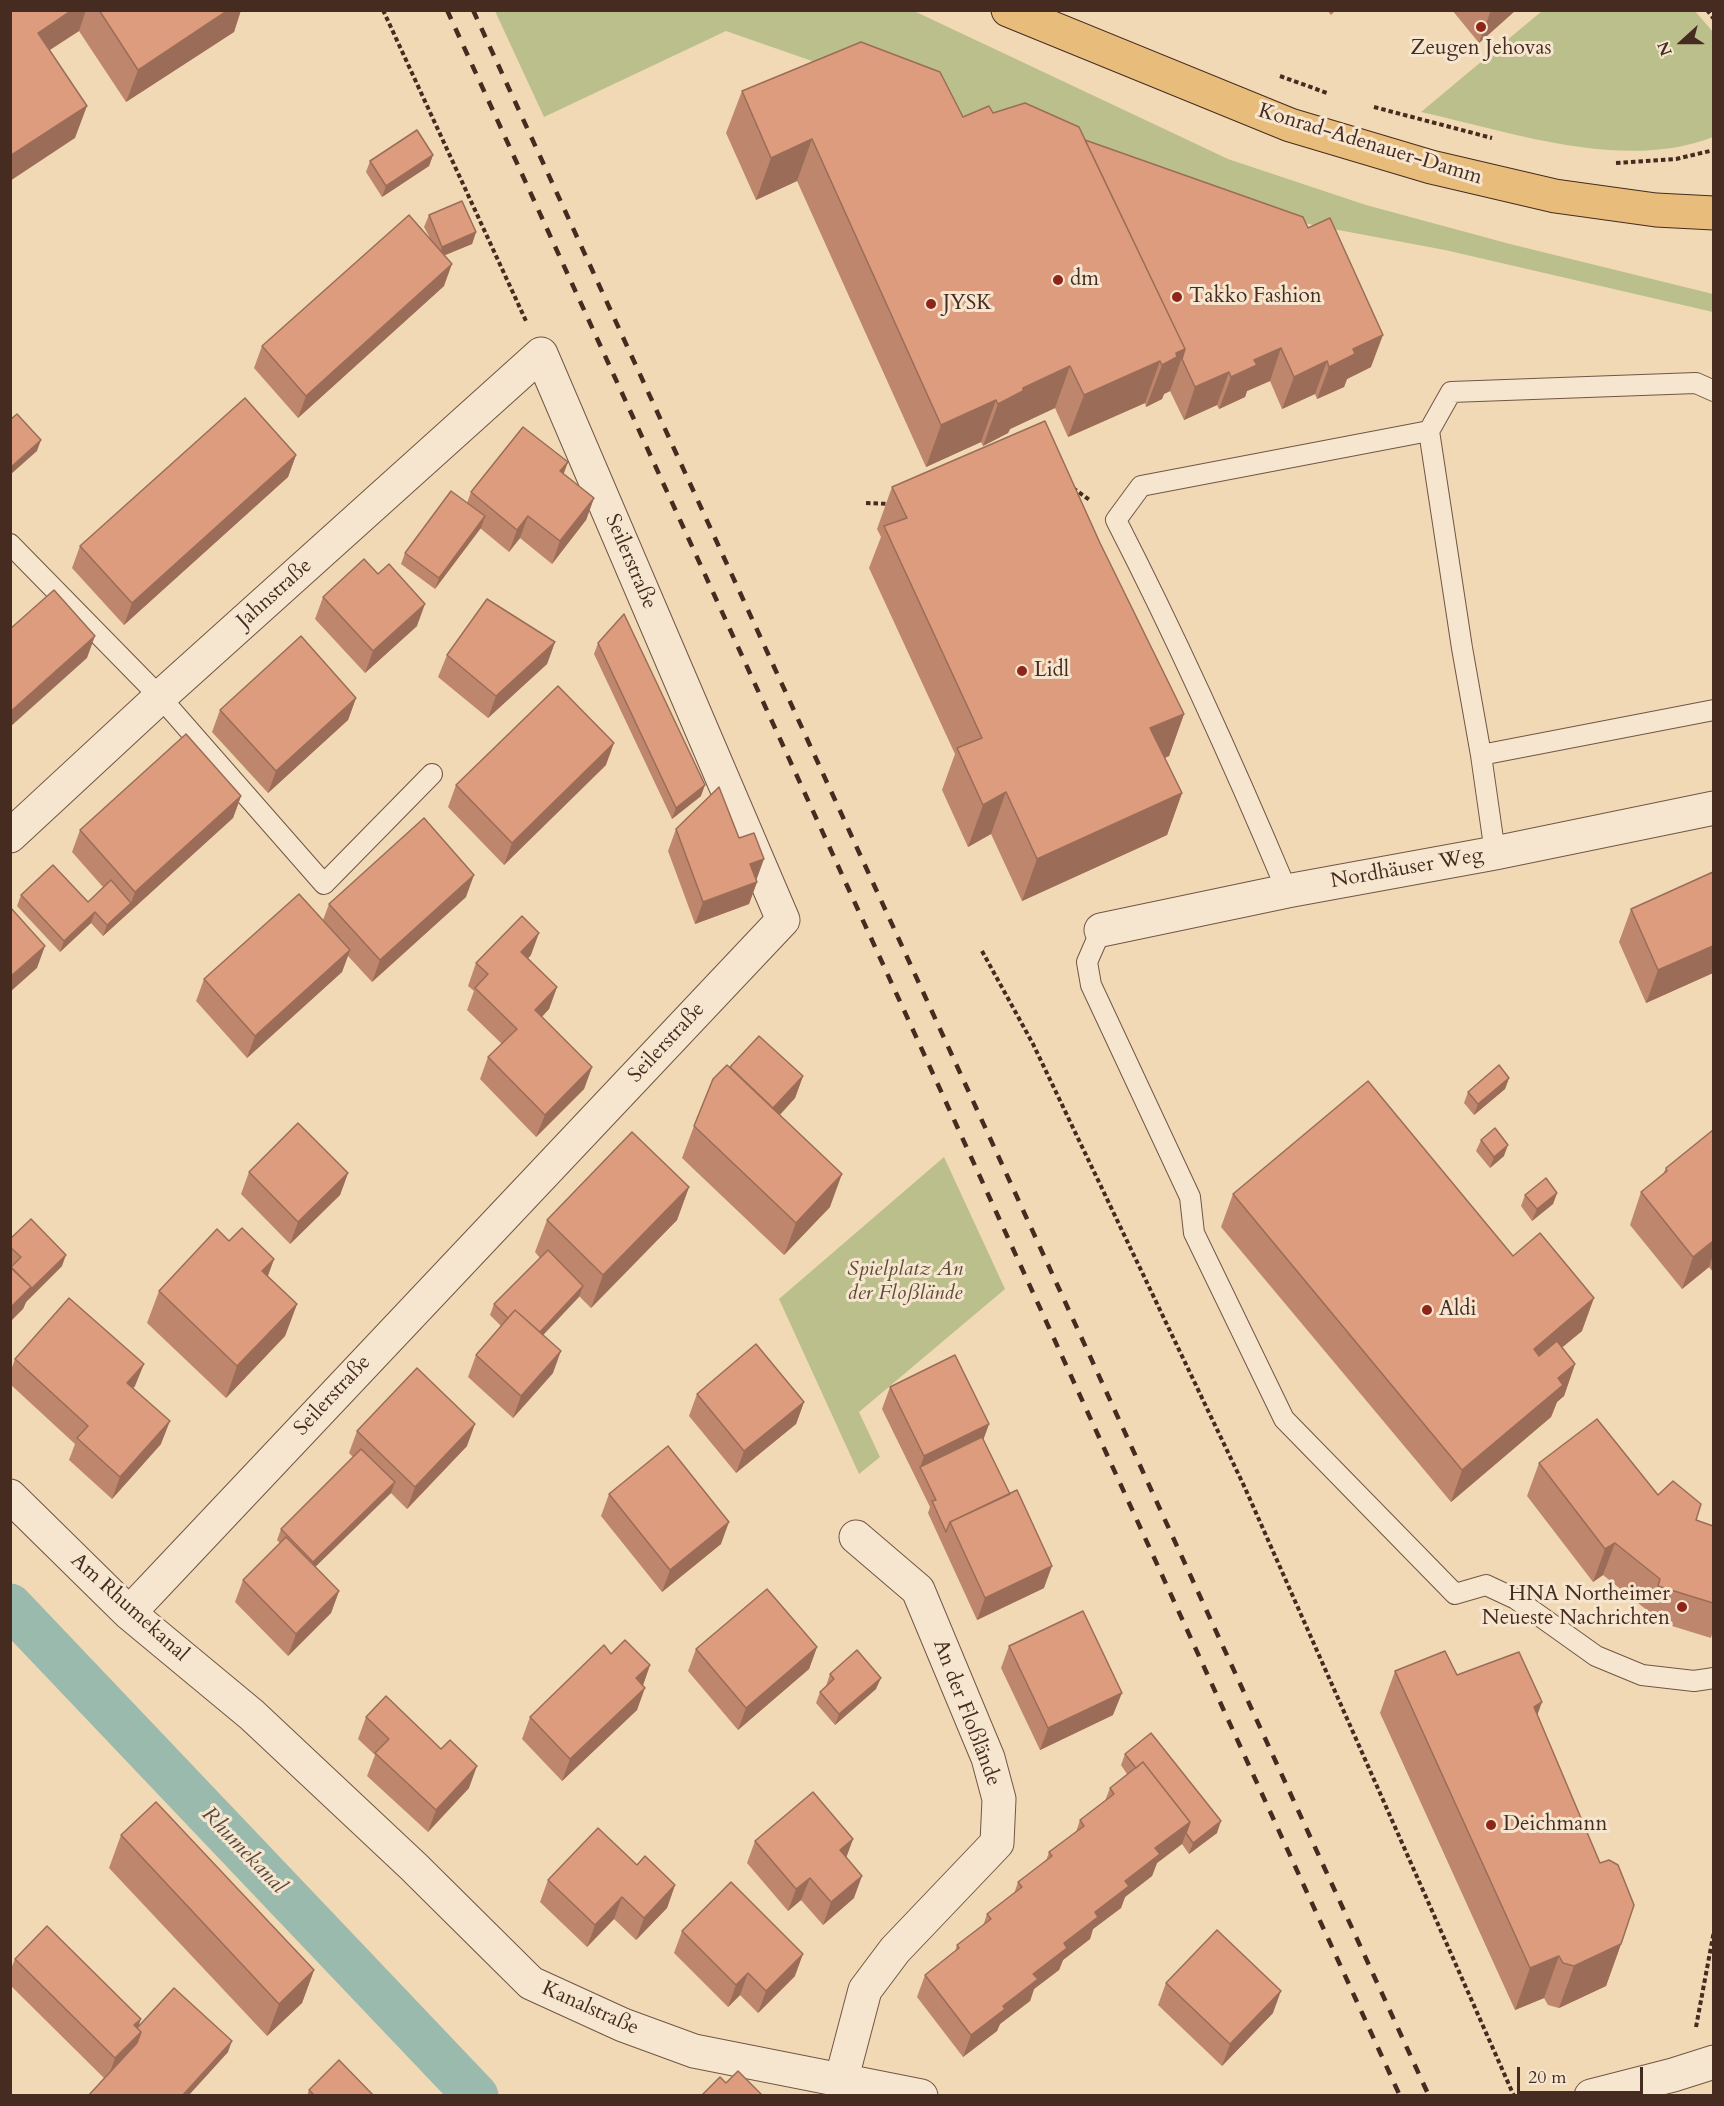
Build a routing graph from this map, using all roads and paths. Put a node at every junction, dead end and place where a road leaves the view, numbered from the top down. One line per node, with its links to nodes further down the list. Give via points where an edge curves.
1 (383, 10): 12 (path)
2 (1008, 10): 11 (main road, Konrad-Adenauer-Damm, via 1290,125 1431,167 1555,196 1656,210)
3 (1707, 10): 4 (path)
4 (1713, 19)
5 (1274, 74): 6 (path)
6 (1330, 94)
7 (1364, 104): 8 (path)
8 (1501, 141)
9 (1713, 150): 10 (path, via 1676,159)
10 (1612, 163)
11 (1711, 210)
12 (541, 354): 20 (street, Jahnstraße); 32 (street, Seilerstraße, via 783,920)
13 (1713, 391): 14 (lane, via 1696,383 1451,392)
14 (1429, 431): 18 (lane, via 1141,486); 22 (lane)
15 (1073, 487): 18 (path)
16 (866, 503): 17 (path)
17 (897, 505)
18 (1116, 520): 27 (lane, via 1164,615)
19 (10, 544): 20 (lane)
20 (160, 697): 23 (lane, via 324,884); 25 (street, Jahnstraße)
21 (1713, 710): 22 (lane)
22 (1481, 755): 26 (lane)
23 (432, 774)
24 (1713, 808): 26 (street, Nordhäuser Weg)
25 (10, 836)
26 (1494, 853): 27 (street, Nordhäuser Weg)
27 (1287, 891): 28 (street, Nordhäuser Weg)
28 (1101, 930): 33 (lane, via 1087,962 1091,985 1190,1197 1194,1233 1284,1419 1455,1594 1486,1585 1516,1599 1596,1656 1642,1676 1694,1681)
29 (982, 951): 39 (path, via 1033,1044 1245,1488)
30 (10, 1496): 32 (street, Am Rhumekanal)
31 (856, 1537): 37 (street, An der Floßlände, via 918,1590 988,1758 999,1799 997,1843 894,1950 865,1990)
32 (129, 1613): 34 (street, Am Rhumekanal)
33 (1713, 1678)
34 (252, 1715): 37 (street, Kanalstraße, via 531,1983 623,2025 694,2051)
35 (1713, 1930): 36 (path)
36 (1701, 2066): 40 (street)
37 (841, 2081): 38 (street, Kanalstraße)
38 (921, 2096)
39 (1514, 2096)
40 (1591, 2096)

